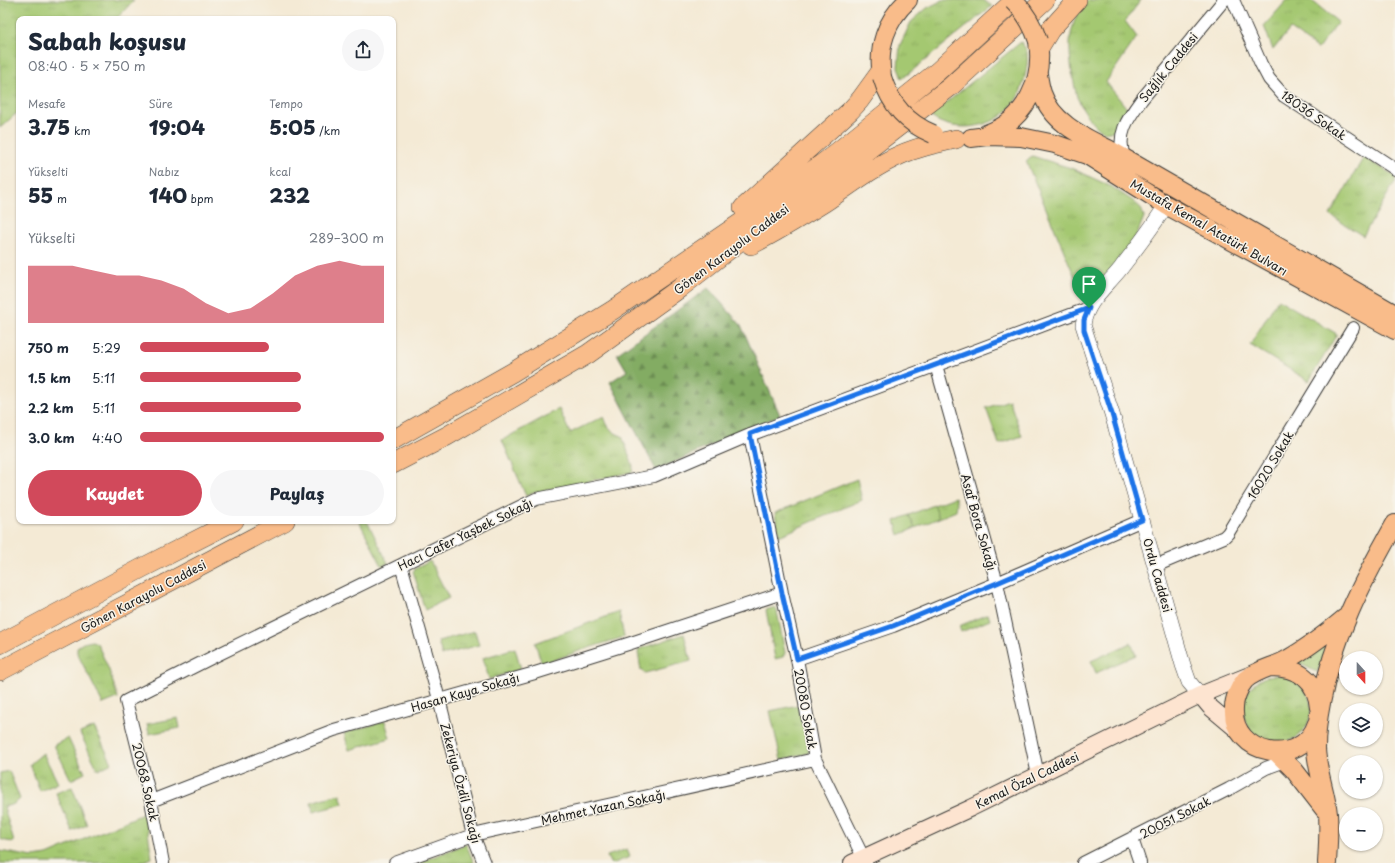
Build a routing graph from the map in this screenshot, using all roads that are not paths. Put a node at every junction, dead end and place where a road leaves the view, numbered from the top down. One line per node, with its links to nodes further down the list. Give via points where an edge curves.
1 (908, 0): 8 (main road, via 897,12 886,32 881,49)
2 (1014, 0): 7 (main road, bridge, via 1029,19); 14 (highway, Gönen Karayolu Caddesi, via 938,71 830,157)
3 (1045, 0): 15 (highway, Gönen Karayolu Caddesi, via 950,87 842,169 754,230)
4 (1077, 0): 7 (highway)
5 (1224, 0): 11 (street, Sağlık Caddesi, via 1142,99 1122,133)
6 (1234, 0): 12 (street, 18036 Sokak, via 1261,64 1276,88 1284,96)
7 (1038, 44): 9 (main road)
8 (882, 74): 10 (main road, bridge, via 892,101 903,115 933,134); 14 (highway, via 850,111 746,205)
9 (1038, 74): 10 (main road, via 1027,102 1015,117 990,133); 11 (main road, Mustafa Kemal Atatürk Bulvarı, via 1042,93 1064,124)
10 (963, 138): 13 (main road, Mustafa Kemal Atatürk Bulvarı, via 1021,137 1071,149 1087,155); 15 (highway, via 917,148 884,162 770,235)
11 (1119, 150): 17 (main road, Mustafa Kemal Atatürk Bulvarı)
12 (1395, 170)
13 (1166, 205): 16 (street, Ordu Caddesi); 19 (main road, Mustafa Kemal Atatürk Bulvarı)
14 (709, 244): 22 (highway, Gönen Karayolu Caddesi, via 613,310 527,364)
15 (709, 266): 23 (highway, Gönen Karayolu Caddesi, via 588,354)
16 (1089, 308): 20 (street, Hacı Cafer Yaşbek Sokağı); 24 (street, Ordu Caddesi, via 1084,320 1084,330 1112,414)
17 (1395, 314)
18 (1353, 328): 30 (street, 16020 Sokak, via 1228,533)
19 (1395, 330)
20 (936, 365): 21 (street, Hacı Cafer Yaşbek Sokağı); 31 (street, Asaf Bora Sokağı)
21 (750, 434): 29 (street, Hacı Cafer Yaşbek Sokağı, via 654,476 536,499); 32 (street, 20080 Sokak)
22 (396, 438)
23 (396, 462)
24 (1142, 520): 30 (street, Ordu Caddesi); 31 (street)
25 (228, 524): 34 (highway, Gönen Karayolu Caddesi)
26 (279, 524): 36 (highway, Gönen Karayolu Caddesi)
27 (1395, 524): 28 (main road)
28 (1389, 547): 33 (main road, via 1359,590)
29 (401, 565): 39 (street, Zekeriya Özdil Sokağı); 40 (street, Hacı Cafer Yaşbek Sokağı)
30 (1155, 566): 38 (street, Ordu Caddesi, via 1183,665 1189,682)
31 (997, 583): 35 (street, via 893,626); 47 (street, Asaf Bora Sokağı)
32 (782, 593): 35 (street, 20080 Sokak); 39 (street, Hasan Kaya Sokağı, via 535,673)
33 (1347, 617): 37 (main road, via 1308,648); 42 (main road, via 1326,677)
34 (0, 644)
35 (797, 659): 46 (street, 20080 Sokak)
36 (0, 670)
37 (1263, 670): 38 (main road, Kemal Özal Caddesi); 42 (main road, via 1283,667 1306,678 1314,688); 44 (main road, via 1245,681 1237,693 1234,716)
38 (1200, 695): 41 (main road, Kemal Özal Caddesi); 43 (main road, Ordu Caddesi)
39 (439, 699): 48 (street, Hasan Kaya Sokağı, via 334,730); 50 (street, Zekeriya Özdil Sokağı)
40 (126, 701): 48 (street, 20068 Sokak)
41 (1178, 706): 43 (main road, via 1194,707); 47 (main road, Kemal Özal Caddesi)
42 (1319, 714): 45 (main road, via 1315,728 1304,742); 49 (main road, via 1316,750)
43 (1221, 717): 44 (main road, Ordu Caddesi)
44 (1240, 733): 45 (main road, Ordu Caddesi)
45 (1274, 758): 49 (main road, Ordu Caddesi, via 1294,770); 51 (street, 20051 Sokak, via 1229,789)
46 (815, 759): 50 (street, Mehmet Yazan Sokağı); 52 (street, 20080 Sokak)
47 (1038, 775): 52 (main road, Kemal Özal Caddesi)
48 (151, 801): 53 (street, 20068 Sokak)
49 (1328, 814): 58 (main road)
50 (473, 835): 54 (street, Mehmet Yazan Sokağı); 55 (street, Zekeriya Özdil Sokağı)
51 (1132, 839): 56 (street, 20051 Sokak); 57 (street)
52 (861, 861)
53 (163, 863)
54 (395, 863)
55 (484, 863)
56 (1083, 863)
57 (1140, 863)
58 (1327, 863)

